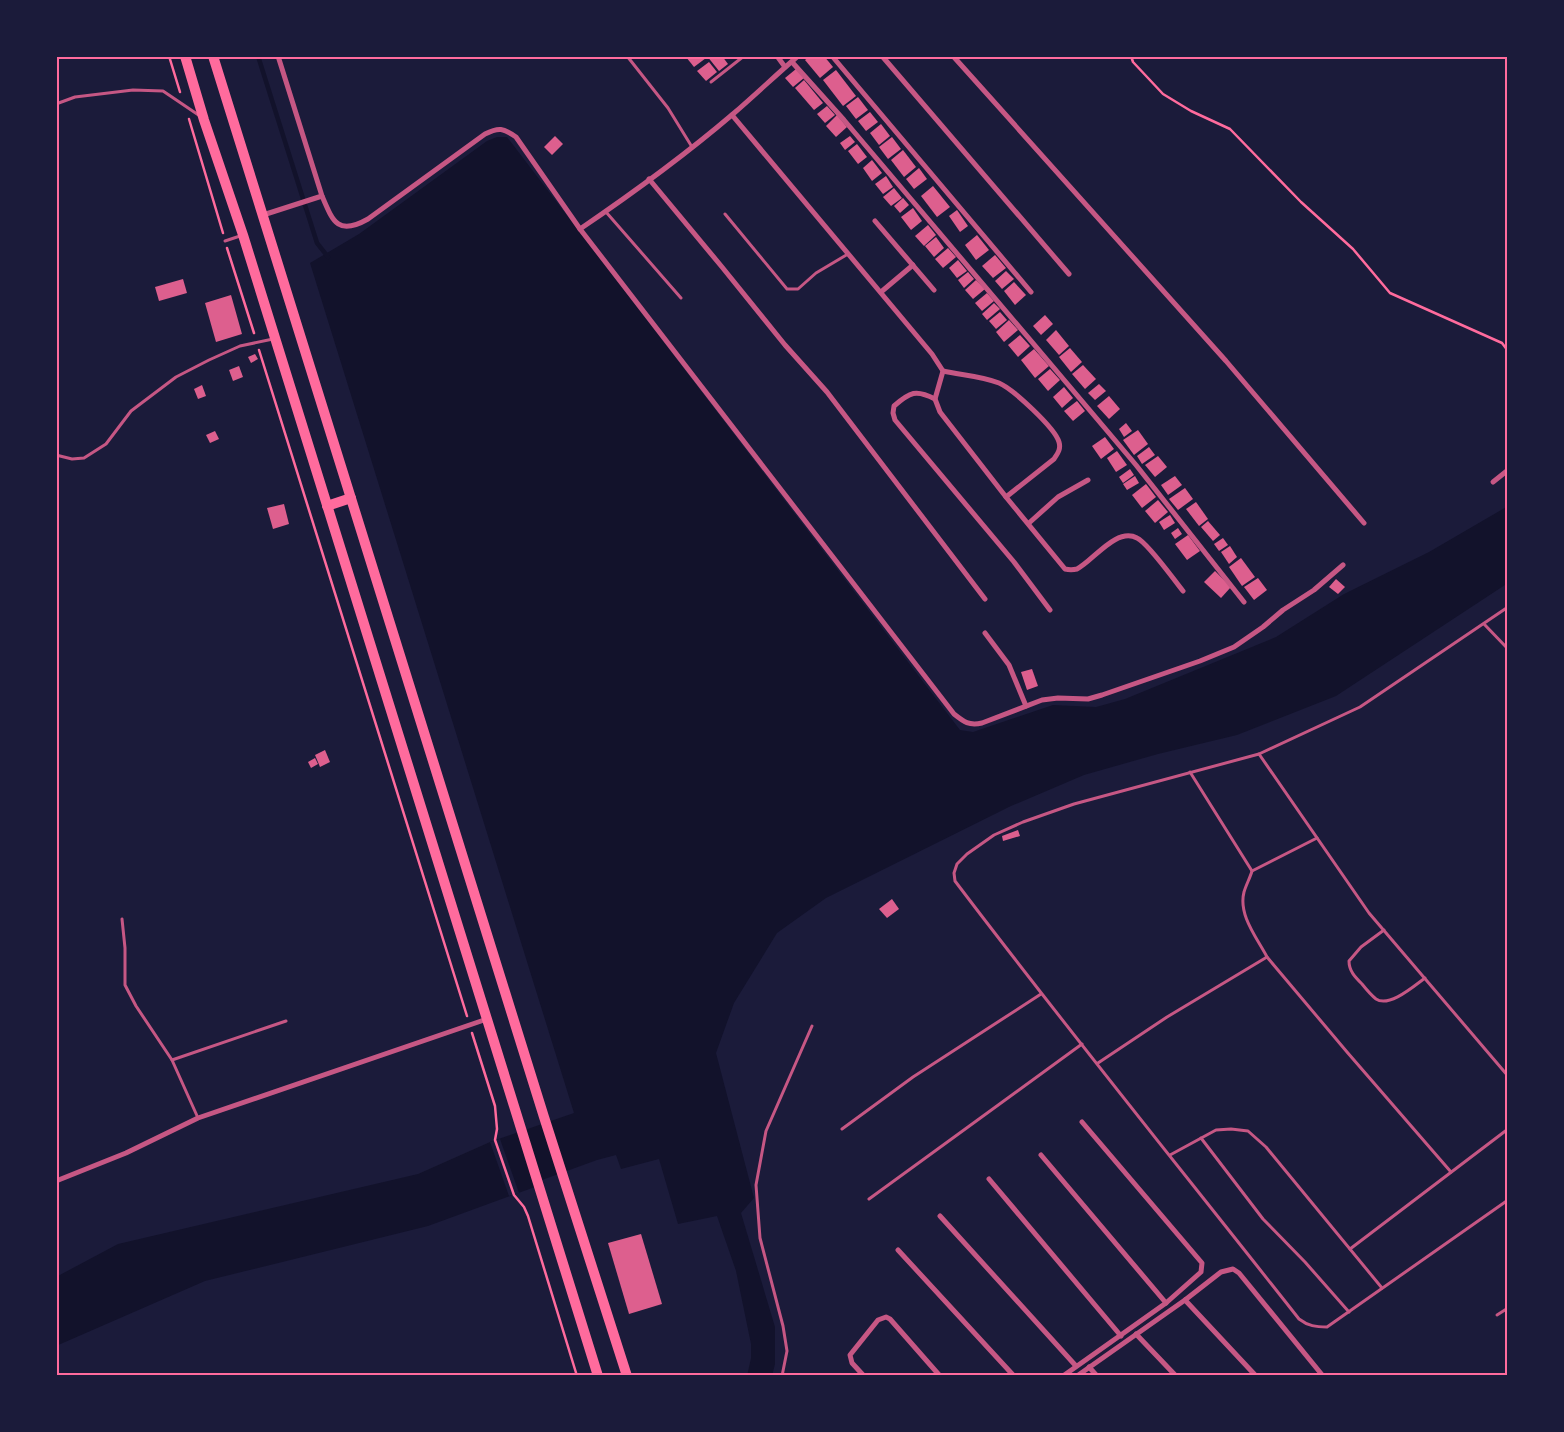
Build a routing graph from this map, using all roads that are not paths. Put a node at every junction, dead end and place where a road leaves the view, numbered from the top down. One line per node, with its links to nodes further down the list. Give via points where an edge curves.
1 (185, 56): 16 (main road)
2 (213, 56): 22 (main road)
3 (278, 56): 19 (street)
4 (626, 56): 17 (lane, via 668,108)
5 (744, 56): 13 (lane)
6 (777, 56): 12 (street)
7 (798, 56): 11 (street)
8 (832, 56): 32 (street)
9 (882, 56): 29 (street)
10 (953, 56): 44 (street, via 1226,361)
11 (792, 62): 12 (street); 49 (street, via 1129,458)
12 (785, 67): 15 (street)
13 (711, 82)
14 (56, 104): 16 (lane, via 75,97 163,91)
15 (732, 114): 17 (street); 27 (street)
16 (204, 120): 25 (main road)
17 (692, 147): 18 (street)
18 (649, 179): 20 (street); 48 (street, via 827,392)
19 (322, 196): 22 (street); 24 (street, via 337,224 348,228 359,224 496,128 516,136)
20 (606, 212): 24 (street); 33 (lane)
21 (725, 214): 27 (lane, via 787,289 798,289 816,273)
22 (262, 215): 42 (main road)
23 (875, 221): 28 (street)
24 (580, 228): 55 (street, via 954,714 972,725)
25 (243, 235): 26 (lane); 34 (main road)
26 (225, 241)
27 (849, 253): 31 (street)
28 (913, 265): 30 (street); 31 (street)
29 (1069, 274)
30 (934, 290)
31 (881, 292): 35 (street)
32 (1031, 292)
33 (682, 298)
34 (275, 339): 37 (lane, via 240,346 176,377 131,411 106,444 84,458 72,459); 43 (main road)
35 (943, 371): 36 (street); 41 (street, via 1001,384 1042,418 1058,439 1059,452 1054,459)
36 (936, 399): 41 (street, via 940,412); 51 (street, via 912,393 894,406 895,420)
37 (56, 454)
38 (1508, 470): 40 (street)
39 (1088, 480): 45 (street, via 1058,497)
40 (1493, 482)
41 (1006, 497): 45 (street)
42 (351, 498): 43 (main road); 98 (main road)
43 (328, 506): 65 (main road)
44 (1364, 523)
45 (1029, 524): 47 (street, via 1065,569 1071,570 1122,536 1138,538)
46 (1343, 565): 55 (street, via 1314,590 1234,647 1088,699 1058,698)
47 (1183, 592)
48 (986, 599)
49 (1244, 602)
50 (1508, 607): 52 (lane)
51 (1050, 610)
52 (1484, 624): 54 (lane); 56 (lane, via 1360,707)
53 (985, 633): 55 (street, via 1009,665)
54 (1508, 649)
55 (1026, 706)
56 (1259, 754): 57 (lane); 58 (lane)
57 (1190, 772): 59 (lane); 64 (lane, via 1074,804 1023,822 994,835 957,864 955,881)
58 (1317, 838): 59 (lane); 61 (lane)
59 (1252, 871): 62 (lane, via 1244,893 1244,916)
60 (122, 919): 69 (lane, via 125,985)
61 (1384, 930): 63 (lane); 63 (lane, via 1361,947 1349,961 1352,973 1377,999 1385,1002)
62 (1267, 957): 70 (lane); 79 (lane)
63 (1425, 978): 71 (lane)
64 (1041, 994): 68 (lane); 74 (lane, via 913,1077)
65 (487, 1019): 72 (street); 97 (main road)
66 (286, 1021): 69 (lane)
67 (812, 1026): 99 (lane, via 766,1131 756,1185 760,1238 787,1351)
68 (1082, 1044): 70 (lane); 82 (lane)
69 (172, 1060): 72 (lane)
70 (1098, 1063): 78 (lane)
71 (1508, 1076)
72 (198, 1118): 81 (street, via 126,1153)
73 (1082, 1122): 89 (street, via 1202,1263 1201,1272)
74 (842, 1129)
75 (1508, 1129): 79 (lane)
76 (1201, 1138): 78 (lane); 85 (lane, via 1216,1130 1248,1131 1266,1147); 91 (lane, via 1263,1219)
77 (1041, 1155): 89 (street)
78 (1170, 1155): 91 (lane, via 1299,1319 1305,1324 1327,1328)
79 (1452, 1172): 85 (lane)
80 (989, 1179): 94 (street)
81 (56, 1181)
82 (869, 1198)
83 (1508, 1200): 87 (lane)
84 (940, 1216): 95 (street)
85 (1350, 1249): 87 (lane)
86 (898, 1250): 102 (street)
87 (1382, 1288): 91 (lane)
88 (1185, 1300): 93 (street); 107 (street); 108 (street, via 1221,1272 1233,1269)
89 (1166, 1303): 94 (street)
90 (1508, 1308): 92 (lane)
91 (1349, 1312)
92 (1497, 1315)
93 (1136, 1334): 96 (street); 106 (street)
94 (1121, 1336): 95 (street)
95 (1076, 1366): 103 (street)
96 (1089, 1367): 104 (street); 105 (street)
97 (598, 1376)
98 (627, 1376)
99 (782, 1376)
100 (864, 1376): 101 (street, via 852,1363 850,1355 878,1320 886,1317)
101 (940, 1376)
102 (1014, 1376)
103 (1063, 1376)
104 (1077, 1376)
105 (1097, 1376)
106 (1176, 1376)
107 (1256, 1376)
108 (1323, 1376)

